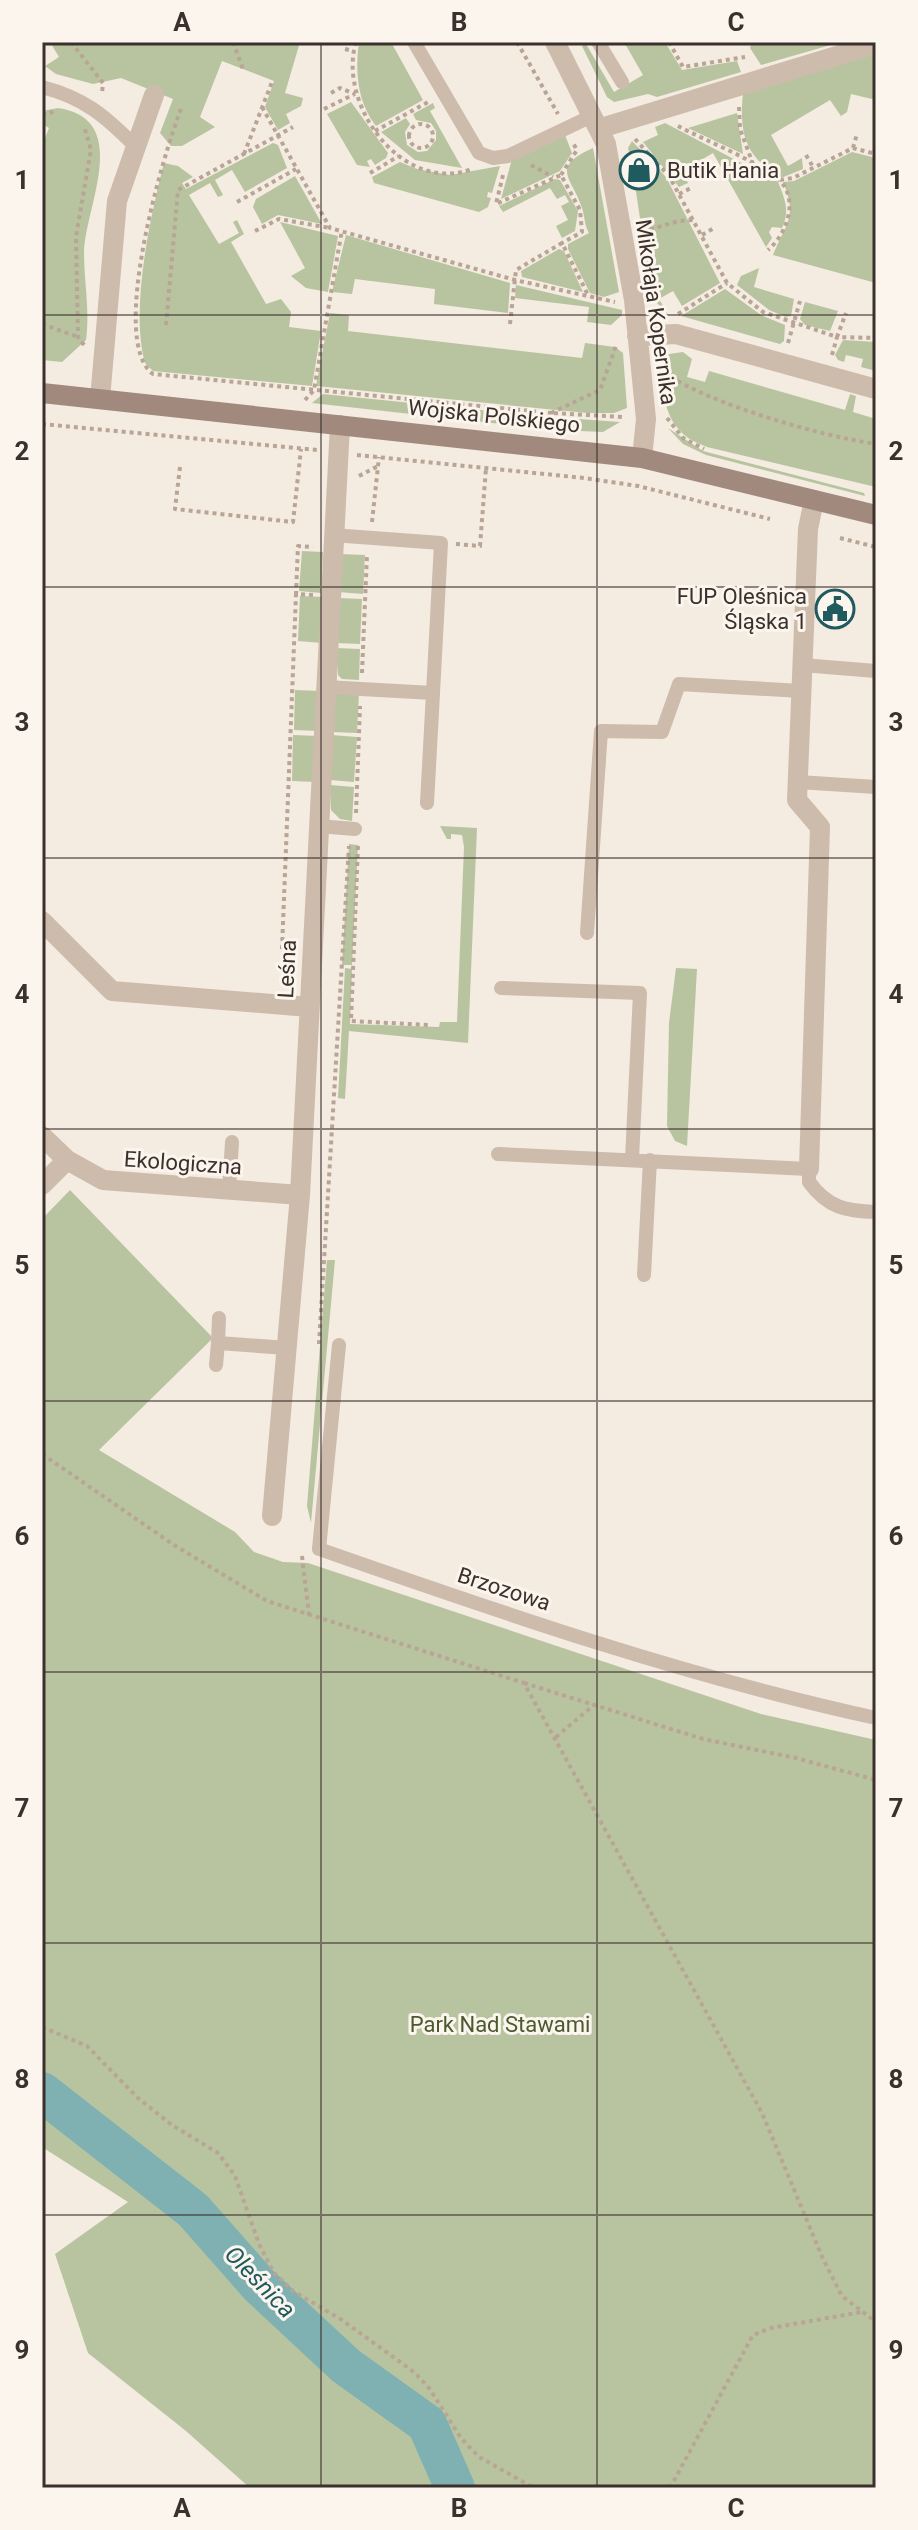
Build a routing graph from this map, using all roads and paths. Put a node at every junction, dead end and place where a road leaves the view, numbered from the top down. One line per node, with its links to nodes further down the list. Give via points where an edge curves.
1 (71, 42): 25 (path, via 103,83)
2 (233, 42): 13 (path)
3 (356, 42): 11 (path)
4 (414, 42): 19 (lane)
5 (517, 42): 30 (path, via 560,116)
6 (598, 42): 15 (lane)
7 (669, 42): 12 (path, via 683,67)
8 (562, 44): 31 (street, Mikołaja Kopernika)
9 (876, 44): 16 (street)
10 (345, 49): 11 (path)
11 (353, 51): 20 (path)
12 (745, 57)
13 (244, 72)
14 (272, 82): 22 (path)
15 (622, 82)
16 (741, 85): 31 (street); 47 (path, via 740,129)
17 (42, 87): 25 (lane)
18 (331, 93): 20 (path, via 340,88)
19 (444, 93): 26 (path); 46 (lane, via 479,153)
20 (355, 94): 24 (path); 36 (path)
21 (154, 95): 40 (street)
22 (262, 107): 37 (path); 42 (path)
23 (181, 109): 85 (path, via 150,201 143,242 137,323 143,367 153,374)
24 (324, 109)
25 (102, 112): 40 (lane)
26 (408, 113): 33 (path); 36 (path)
27 (42, 115): 28 (path)
28 (67, 115)
29 (79, 121): 77 (path, via 87,129 91,150 76,236)
30 (547, 122)
31 (597, 122): 35 (lane); 76 (street, Mikołaja Kopernika, via 628,269)
32 (676, 124): 47 (path)
33 (415, 125): 33 (path, via 408,134 410,142 427,147 433,132 428,125)
34 (293, 127): 37 (path)
35 (567, 128): 46 (lane); 51 (path, via 577,150)
36 (375, 131): 45 (path)
37 (278, 134): 42 (path); 49 (path)
38 (857, 134): 41 (path)
39 (631, 135): 54 (path)
40 (134, 145): 87 (street, via 112,236)
41 (853, 148): 43 (path); 48 (path)
42 (243, 154): 74 (path, via 178,190)
43 (876, 154)
44 (806, 155): 48 (path)
45 (399, 156): 46 (path, via 448,172 466,171); 50 (path)
46 (500, 157): 51 (path, via 495,206)
47 (754, 166): 52 (path)
48 (813, 168): 52 (path)
49 (296, 169): 55 (path); 57 (path)
50 (370, 173)
51 (561, 175): 63 (path, via 580,210 582,232)
52 (780, 180): 64 (path, via 790,205 788,221)
53 (691, 188): 54 (path)
54 (679, 194): 56 (path)
55 (237, 202)
56 (693, 220): 61 (path, via 670,220 661,228); 62 (path)
57 (330, 228): 59 (path); 60 (path, via 279,219)
58 (714, 228): 62 (path)
59 (342, 230): 65 (path); 85 (path)
60 (255, 231)
61 (638, 232)
62 (701, 236): 66 (path)
63 (562, 243): 65 (path, via 516,270); 67 (path)
64 (768, 250)
65 (515, 280): 67 (path); 73 (path)
66 (727, 283): 71 (path); 75 (path, via 763,312)
67 (589, 297): 69 (path)
68 (800, 301): 75 (path)
69 (617, 302)
70 (846, 313): 78 (path)
71 (672, 317)
72 (42, 324): 77 (path)
73 (510, 324)
74 (166, 325)
75 (793, 325): 78 (path); 81 (path)
76 (627, 336): 84 (street, via 676,334); 90 (path, via 600,390); 101 (street, Mikołaja Kopernika, via 646,419)
77 (78, 337): 80 (path)
78 (837, 337): 79 (path); 82 (path)
79 (876, 338)
80 (85, 347)
81 (786, 349)
82 (829, 362)
83 (661, 382): 95 (path, via 658,369 686,388 814,431)
84 (876, 389)
85 (314, 390): 88 (path); 90 (path)
86 (42, 393): 87 (main road, Wojska Polskiego)
87 (100, 399): 93 (main road, Wojska Polskiego)
88 (305, 400)
89 (665, 408): 97 (path, via 676,430)
90 (551, 413): 91 (path); 94 (path)
91 (622, 417)
92 (42, 424): 96 (path)
93 (340, 425): 101 (main road, Wojska Polskiego); 109 (street, Leśna)
94 (550, 428)
95 (876, 444)
96 (301, 449): 98 (path); 102 (path, via 293,522 175,509)
97 (704, 449)
98 (323, 451)
99 (347, 454): 100 (path)
100 (379, 457): 103 (path); 107 (path)
101 (642, 458): 104 (main road, Wojska Polskiego)
102 (180, 467)
103 (486, 468): 106 (path, via 638,486); 110 (path, via 480,546)
104 (814, 500): 105 (main road, Wojska Polskiego); 114 (street)
105 (876, 515)
106 (770, 519)
107 (368, 538): 109 (lane); 110 (lane); 117 (path)
108 (840, 538): 111 (path)
109 (332, 541): 112 (path, via 298,546); 113 (street, Leśna)
110 (441, 543): 119 (lane)
111 (876, 547)
112 (296, 594): 113 (path); 128 (path)
113 (329, 595): 116 (street, Leśna)
114 (802, 665): 115 (lane); 118 (street)
115 (876, 671)
116 (325, 687): 117 (lane); 124 (street, Leśna)
117 (361, 688): 119 (lane); 125 (path)
118 (801, 691): 121 (street); 127 (lane, via 679,684 662,732 601,731)
119 (433, 693): 123 (lane)
120 (876, 773): 122 (lane)
121 (798, 782): 122 (lane); 140 (street, via 797,800 820,827)
122 (876, 787)
123 (427, 803)
124 (318, 826): 125 (lane); 132 (street, Leśna)
125 (355, 829): 129 (path, via 349,844); 130 (path)
126 (42, 921): 132 (street, via 112,991)
127 (587, 933)
128 (282, 949)
129 (342, 965): 130 (path); 150 (path)
130 (352, 965): 133 (path, via 351,1021)
131 (501, 988): 137 (lane, via 640,993)
132 (309, 1007): 143 (street, Leśna)
133 (429, 1025)
134 (42, 1136): 138 (street, Ekologiczna)
135 (232, 1142): 142 (lane)
136 (498, 1154): 137 (lane)
137 (632, 1159): 139 (lane)
138 (67, 1160): 141 (street); 142 (street, Ekologiczna, via 112,1181)
139 (650, 1160): 140 (lane); 145 (lane)
140 (809, 1169): 144 (lane, via 809,1182 830,1204 846,1211)
141 (42, 1185)
142 (229, 1191): 143 (street, Ekologiczna)
143 (300, 1195): 149 (street, Leśna)
144 (876, 1212)
145 (644, 1275)
146 (219, 1318): 147 (lane)
147 (218, 1343): 149 (lane); 151 (lane)
148 (339, 1345): 156 (lane, Brzozowa, via 319,1549 469,1602 742,1685)
149 (287, 1348): 153 (street, Leśna)
150 (318, 1352)
151 (216, 1365)
152 (42, 1454): 154 (path, via 267,1601)
153 (272, 1516)
154 (524, 1683): 155 (path); 157 (path)
155 (595, 1704): 157 (path); 158 (path, via 703,1739)
156 (876, 1718)
157 (556, 1737): 160 (path, via 762,2113 842,2296)
158 (876, 1780)
159 (42, 2027): 162 (path, via 87,2046 138,2098 218,2153 235,2176 274,2273 414,2372 479,2457)
160 (862, 2312): 161 (path); 163 (path, via 753,2335)
161 (876, 2322)
162 (534, 2488)
163 (670, 2488)

